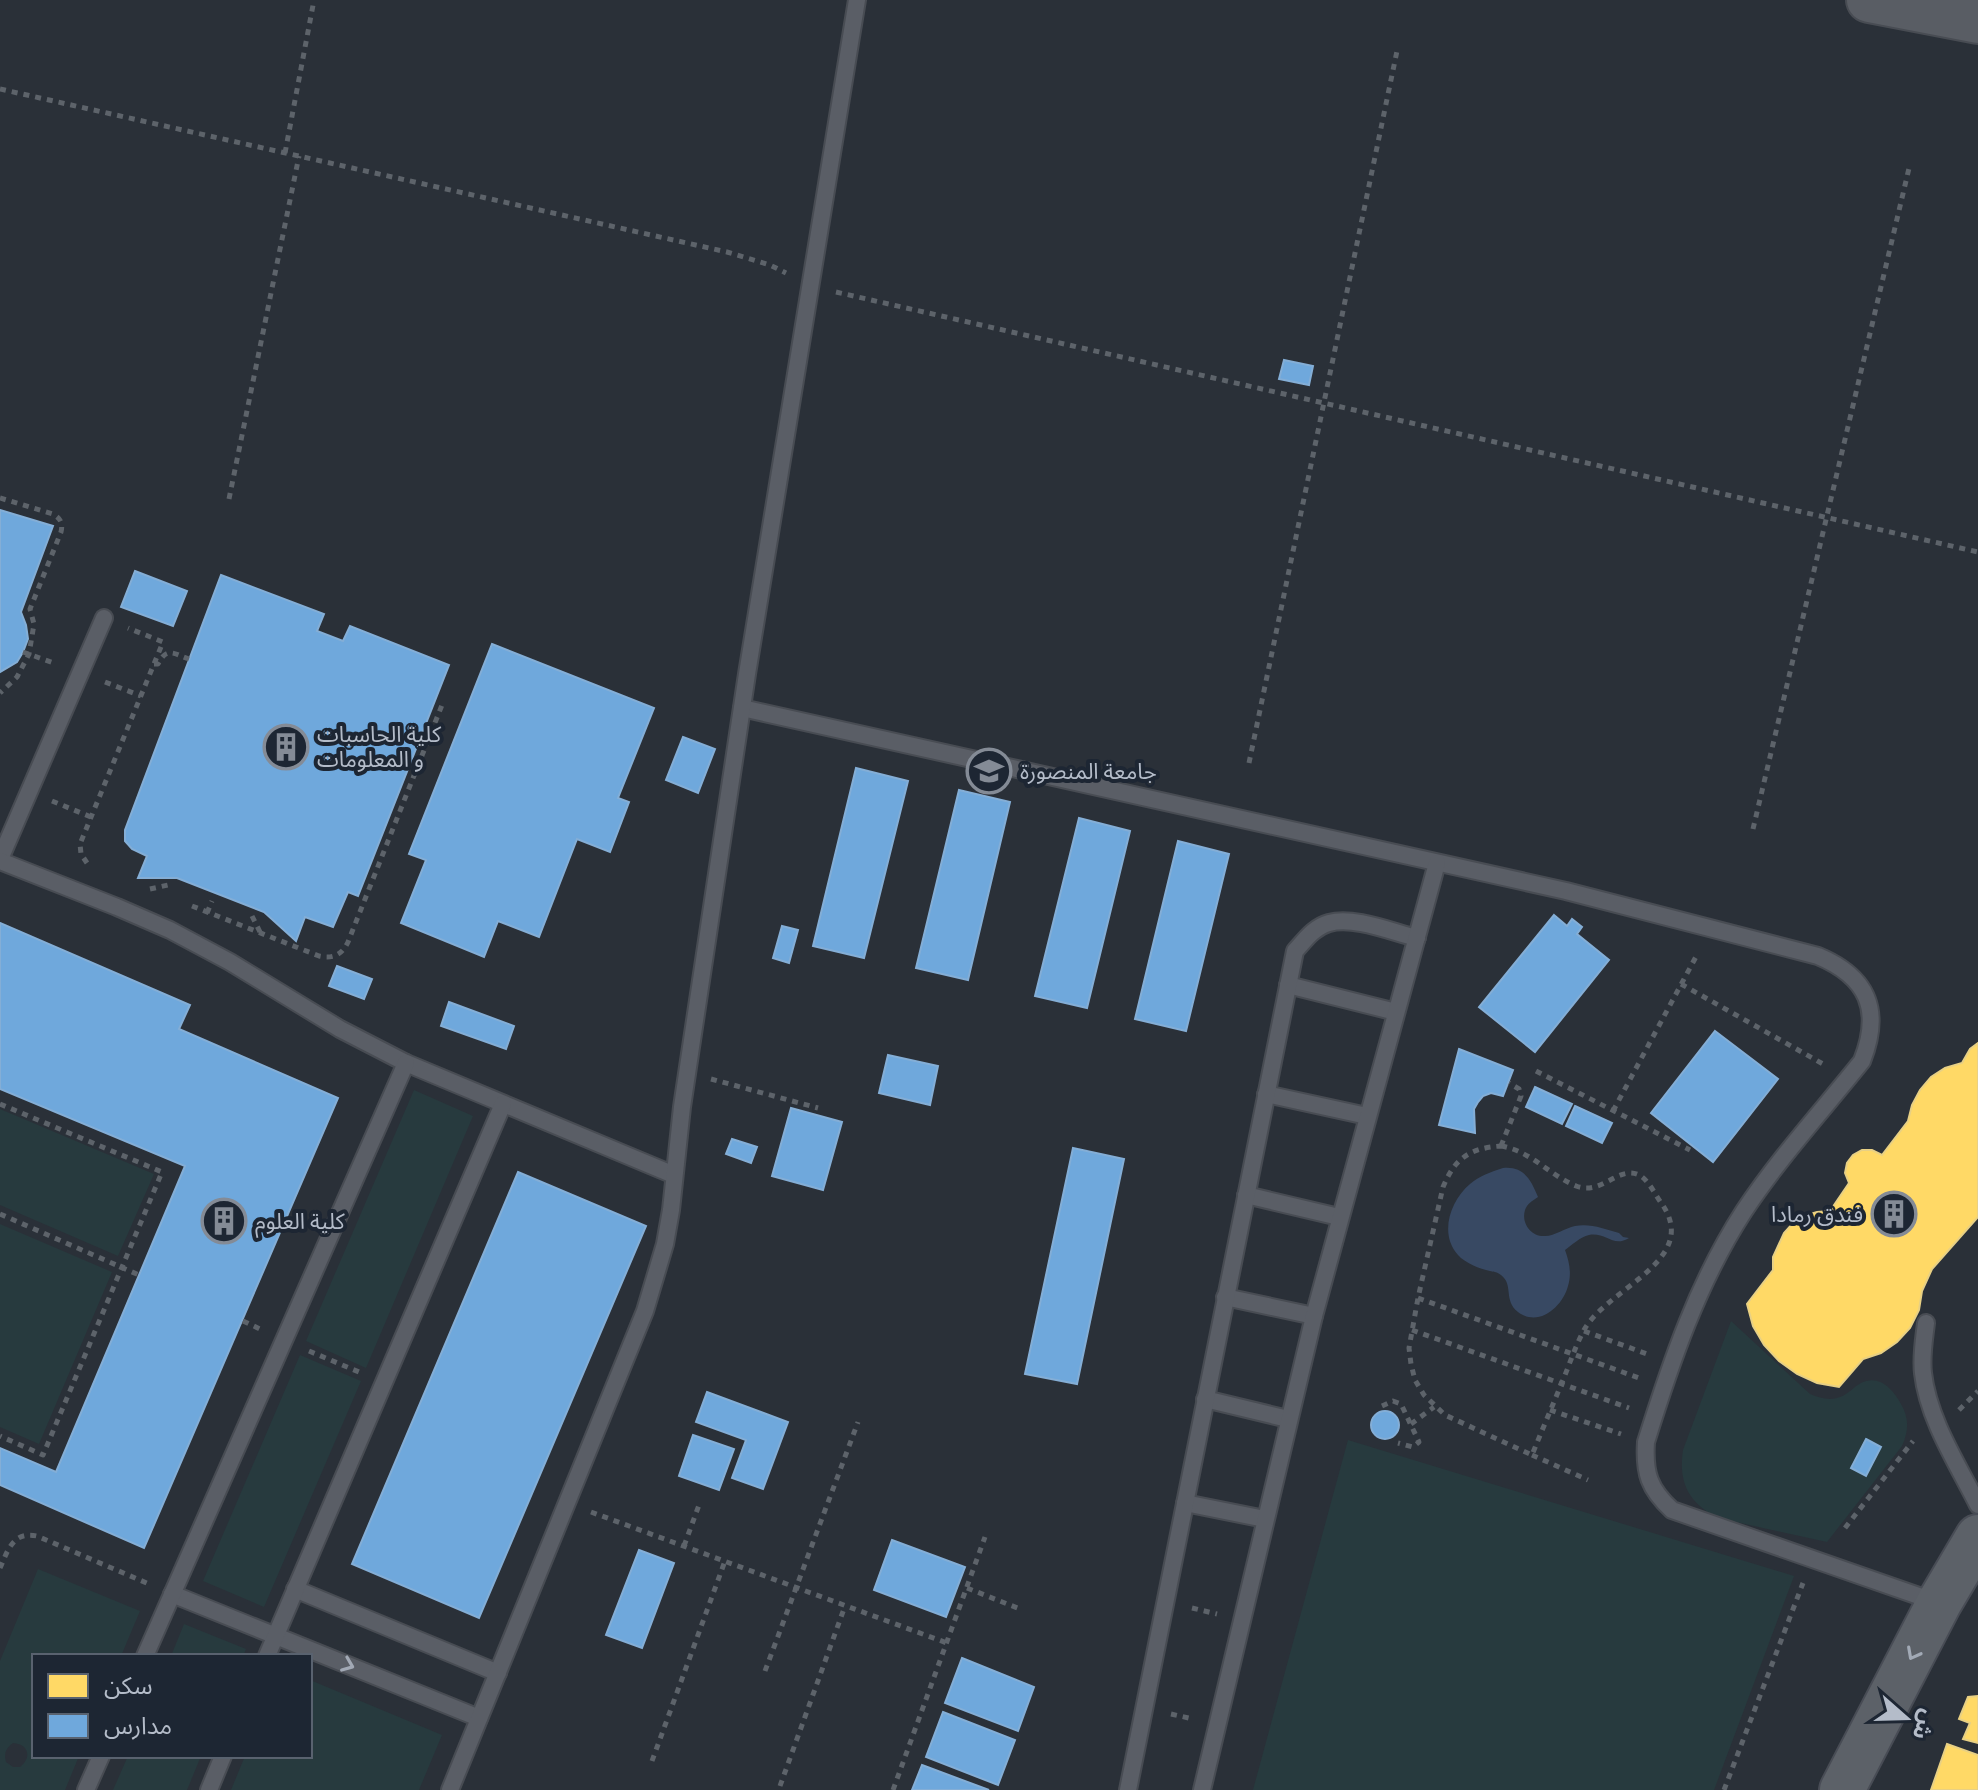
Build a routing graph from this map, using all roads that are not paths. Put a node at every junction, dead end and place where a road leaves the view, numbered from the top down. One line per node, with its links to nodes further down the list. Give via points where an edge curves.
1 (857, 0): 5 (lane)
2 (1869, 0): 3 (main road)
3 (1978, 21)
4 (104, 618): 6 (lane)
5 (742, 708): 7 (lane); 15 (lane)
6 (0, 860): 11 (lane, via 183,937)
7 (1437, 863): 8 (lane); 29 (lane, via 1818,956 1855,979 1872,1019 1862,1061 1767,1178 1721,1250 1685,1327 1646,1442 1645,1461 1658,1497 1672,1510)
8 (1417, 938): 9 (lane, via 1350,921 1328,923 1295,951); 10 (lane)
9 (1288, 985): 10 (lane); 12 (lane)
10 (1396, 1012): 14 (lane)
11 (406, 1063): 13 (lane); 28 (lane)
12 (1266, 1094): 14 (lane); 16 (lane)
13 (503, 1104): 15 (lane); 27 (lane)
14 (1367, 1116): 17 (lane)
15 (674, 1175): 33 (lane, via 656,1278)
16 (1246, 1195): 17 (lane); 18 (lane)
17 (1339, 1217): 19 (lane)
18 (1225, 1297): 19 (lane); 21 (lane)
19 (1314, 1316): 22 (lane)
20 (1926, 1323): 24 (lane, via 1927,1395)
21 (1205, 1399): 22 (lane); 23 (lane)
22 (1288, 1419): 25 (lane)
23 (1185, 1503): 25 (lane); 40 (lane)
24 (1978, 1505)
25 (1265, 1519): 41 (lane)
26 (1978, 1537): 29 (main road)
27 (295, 1589): 30 (lane); 33 (lane)
28 (172, 1594): 30 (lane); 31 (lane)
29 (1939, 1603): 42 (main road, one-way to 42)
30 (276, 1635): 32 (lane); 34 (lane, one-way to 34)
31 (146, 1654)
32 (268, 1654)
33 (498, 1673): 34 (lane)
34 (479, 1718): 39 (lane)
35 (100, 1758): 37 (lane)
36 (222, 1758): 38 (lane)
37 (86, 1790)
38 (209, 1790)
39 (450, 1790)
40 (1128, 1790)
41 (1202, 1790)
42 (1842, 1790)

